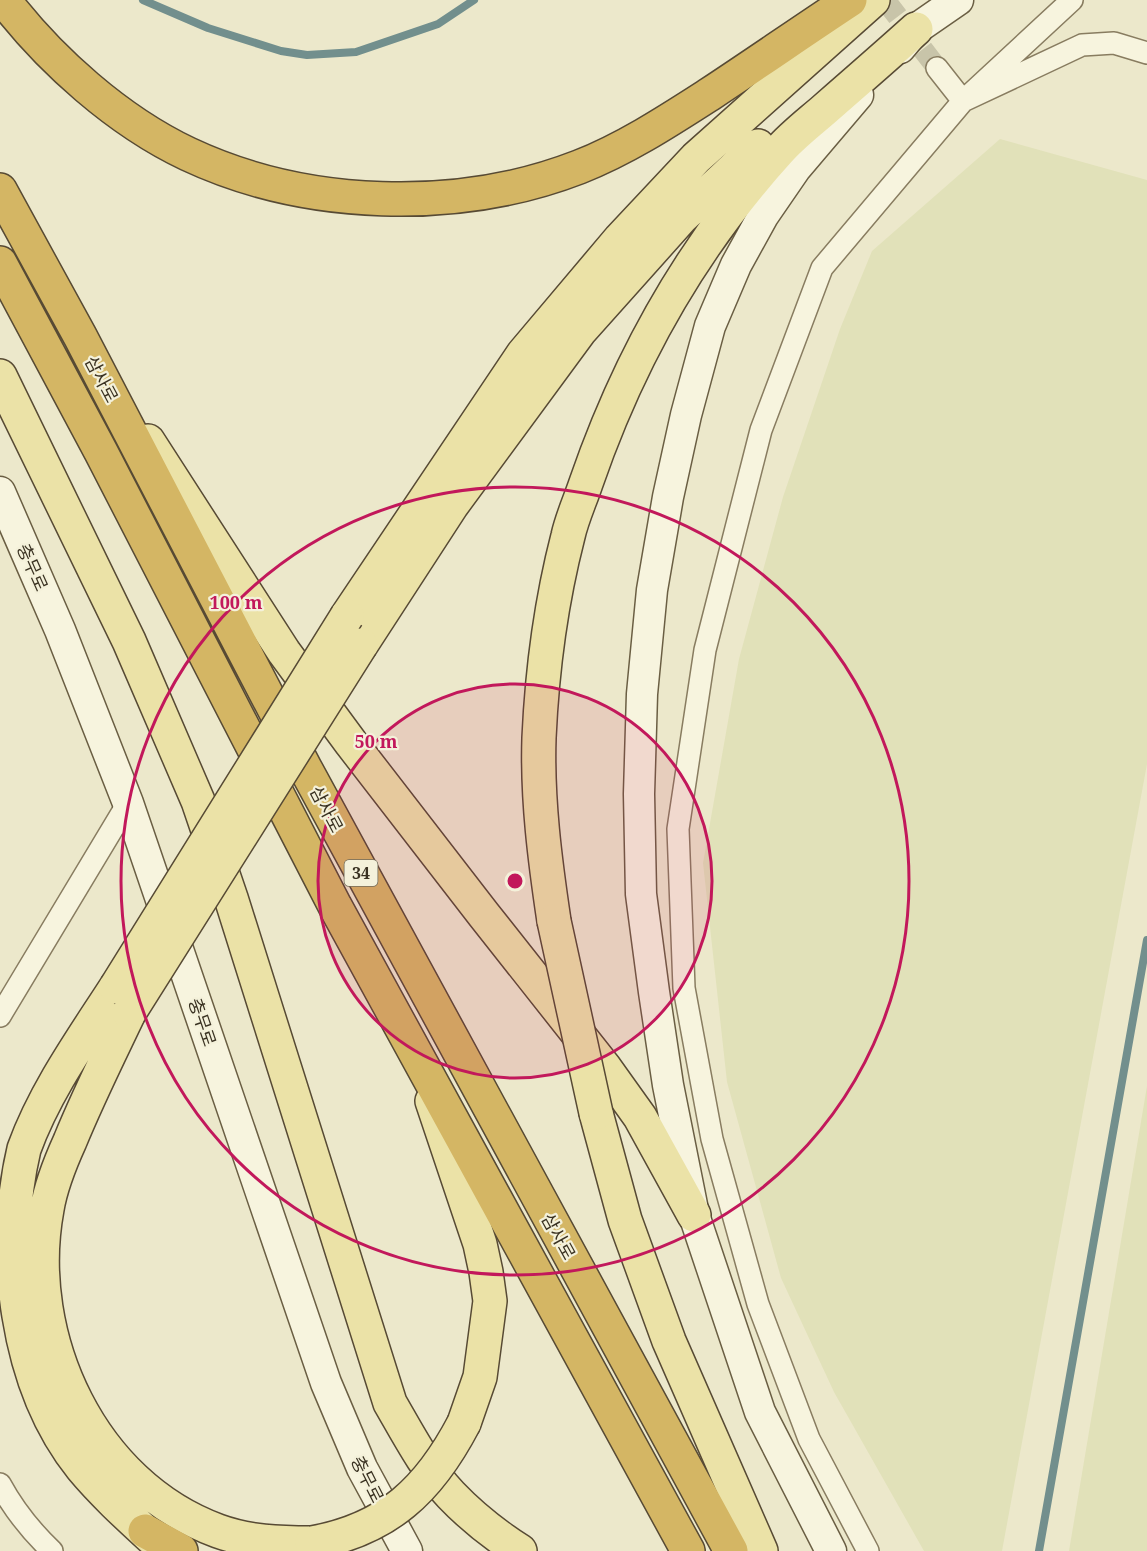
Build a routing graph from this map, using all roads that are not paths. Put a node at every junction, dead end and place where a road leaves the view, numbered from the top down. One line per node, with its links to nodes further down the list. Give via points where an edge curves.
1 (4, 0): 2 (highway, via 42,46 88,87 132,122 188,154 246,176 316,193 388,199 455,197 515,187 578,167 669,120)
2 (850, 0)
3 (873, 0): 15 (main road, via 696,158 620,239 523,354)
4 (957, 0): 6 (street)
5 (1072, 0): 9 (street)
6 (916, 29): 15 (main road, via 772,132 681,218 580,331); 20 (street, via 796,168 736,265 710,326 668,497 652,590 642,694 641,894 668,1085); 29 (main road, bridge, via 781,148 742,192 681,279 646,341 596,452 568,535 548,643 539,740 544,857 596,1113 625,1220 669,1341)
7 (1147, 53): 9 (street, via 1114,44 1082,45)
8 (938, 68): 9 (street)
9 (963, 101): 31 (street, via 822,268 761,430 705,650 678,829 684,988 712,1138 758,1304 809,1439)
10 (0, 190): 12 (highway, 삼사로 / 34)
11 (0, 263): 19 (highway, 삼사로 / 34, via 335,906)
12 (80, 336): 20 (main road, via 284,652 605,1068 640,1117); 28 (highway, 삼사로 / 34, via 310,778)
13 (0, 376): 26 (main road, via 129,641 198,801 390,1403 450,1494)
14 (0, 492): 16 (street, 충무로)
15 (354, 630): 17 (main road, bridge)
16 (128, 803): 18 (street); 25 (street, 충무로, via 326,1383 362,1468)
17 (122, 1000): 19 (main road, bridge, via 54,1180 42,1244 46,1311 61,1367 100,1442 166,1505 219,1532 253,1540 312,1543 358,1531 398,1508 421,1488 465,1423 480,1377 490,1301 480,1244); 22 (main road, via 61,1072 24,1147 9,1209 8,1255 20,1344 36,1390 81,1466)
18 (0, 1016)
19 (416, 1053): 27 (highway, 삼사로 / 34)
20 (694, 1215): 30 (street, via 760,1412)
21 (0, 1484): 23 (street)
22 (156, 1541): 24 (highway)
23 (52, 1551)
24 (181, 1551)
25 (407, 1551)
26 (520, 1551)
27 (688, 1551)
28 (731, 1551)
29 (761, 1551)
30 (831, 1551)
31 (868, 1551)

